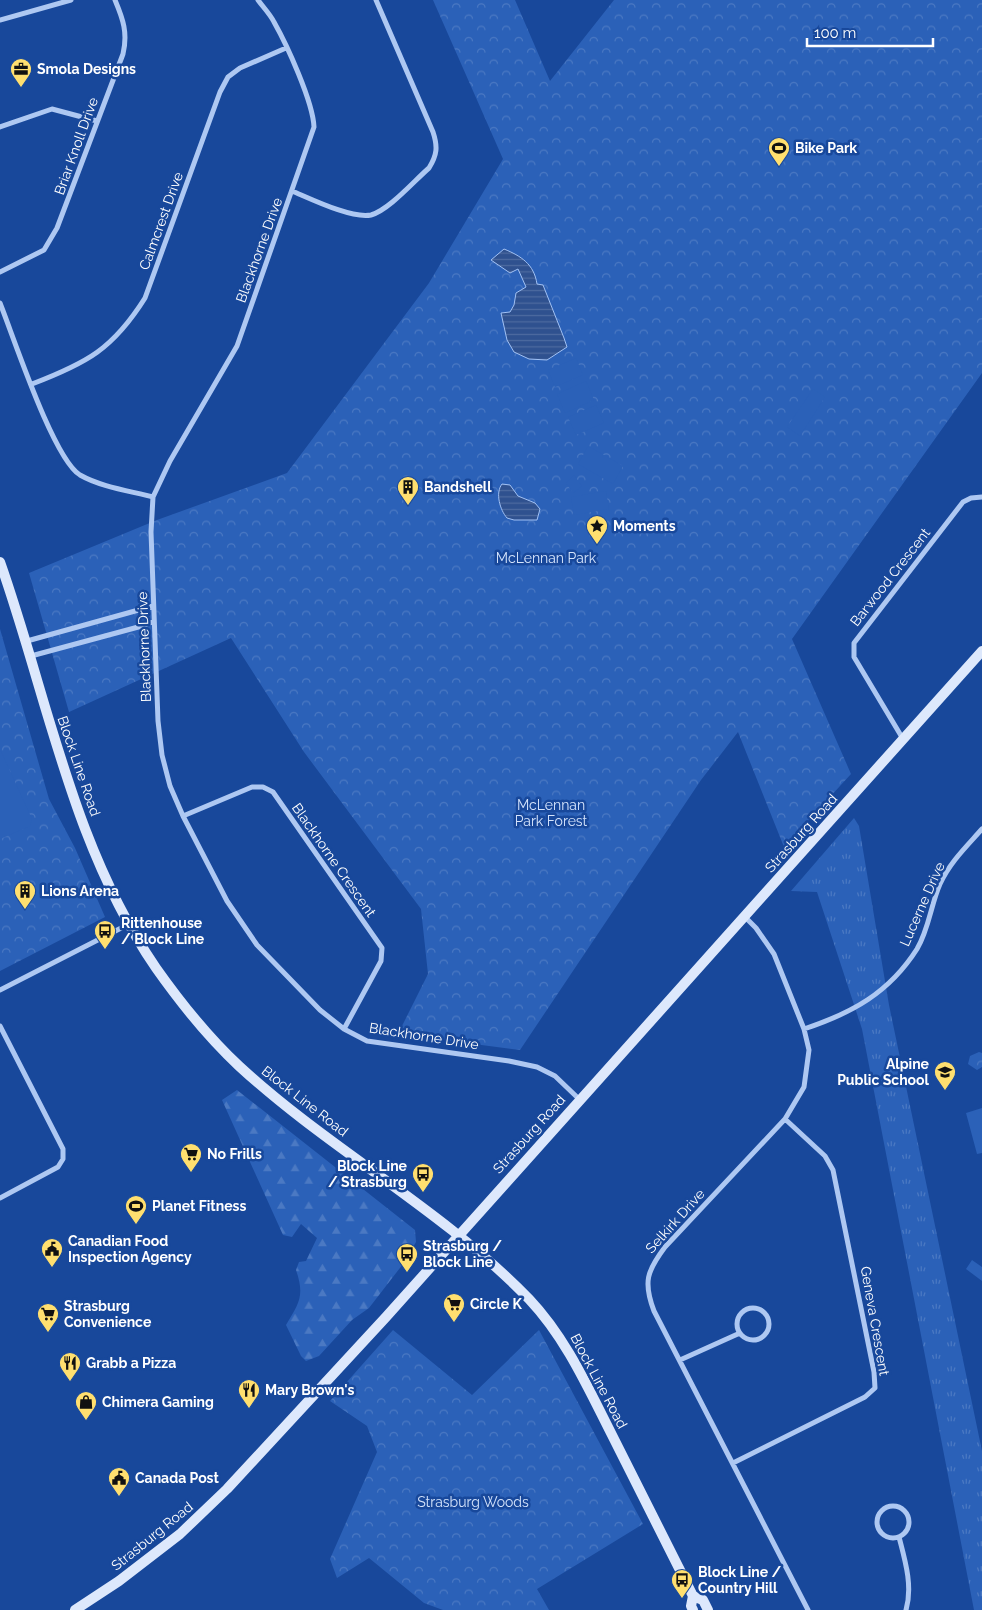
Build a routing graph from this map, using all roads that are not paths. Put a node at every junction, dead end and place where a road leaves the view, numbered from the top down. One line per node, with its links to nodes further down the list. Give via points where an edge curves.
1 (71, 0): 5 (street)
2 (115, 0): 7 (street, Briar Knoll Drive, via 125,24 126,40)
3 (258, 0): 6 (street, Blackhorne Drive, via 274,21)
4 (376, 0): 9 (street, via 433,132 437,145 434,161 385,207 370,215 353,214)
5 (0, 20)
6 (286, 48): 9 (street, Blackhorne Drive, via 313,119 312,136); 12 (street, Calmcrest Drive, via 240,68 228,77 144,298 131,320 94,356 70,370)
7 (97, 121): 8 (street, via 52,108); 10 (street, Briar Knoll Drive, via 52,240 44,250)
8 (0, 127)
9 (292, 191): 14 (street, Blackhorne Drive, via 236,346 170,461)
10 (0, 272)
11 (0, 303): 12 (street)
12 (32, 384): 14 (street, via 56,444 70,466 90,479)
13 (982, 497): 21 (street, Barwood Crescent, via 963,502 854,643 854,657)
14 (153, 498): 16 (street, Blackhorne Drive)
15 (0, 562): 18 (street, Block Line Road)
16 (153, 606): 17 (street, Blackhorne Drive); 18 (street)
17 (154, 620): 20 (street); 22 (street, Blackhorne Drive, via 162,755 170,786)
18 (27, 641): 20 (street, Block Line Road)
19 (982, 650): 21 (street, Strasburg Road)
20 (31, 656): 25 (street, Block Line Road, via 70,792)
21 (903, 738): 24 (street, Strasburg Road)
22 (183, 816): 28 (street, Blackhorne Drive, via 213,878 257,945 296,988); 28 (street, Blackhorne Crescent, via 252,787 263,786 273,792 382,948 378,967)
23 (982, 829): 29 (street, Lucerne Drive, via 951,865 940,884 918,947 898,973 880,992 860,1006)
24 (745, 918): 29 (street, Selkirk Drive, via 774,954); 30 (street, Strasburg Road)
25 (129, 924): 26 (street); 33 (street, Block Line Road, via 157,968 210,1037 239,1066)
26 (0, 990)
27 (0, 1026): 32 (street, via 63,1149 63,1159 58,1167)
28 (344, 1029): 30 (street, Blackhorne Drive, via 367,1041 509,1060 537,1067 555,1076)
29 (804, 1029): 31 (street, Selkirk Drive, via 809,1050 808,1069 804,1087)
30 (579, 1099): 33 (street, Strasburg Road)
31 (785, 1119): 35 (street, Selkirk Drive, via 653,1262 648,1275 649,1298); 36 (street, Geneva Crescent, via 825,1156 833,1170 875,1388 865,1397)
32 (0, 1198)
33 (459, 1235): 38 (street, Block Line Road, via 532,1302 565,1345); 39 (street, Strasburg Road, via 227,1489 180,1534)
34 (740, 1333): 34 (street, via 754,1340 764,1336 769,1325 764,1313 752,1308 740,1315); 35 (street)
35 (680, 1360): 36 (street, Selkirk Drive)
36 (733, 1463): 42 (street, Selkirk Drive)
37 (898, 1537): 37 (street, via 905,1533 908,1519 900,1508 885,1508 880,1512 877,1526 885,1536); 43 (street, via 908,1576)
38 (693, 1596): 40 (street, Block Line Road); 41 (street, Block Line Road, via 703,1600)
39 (75, 1610)
40 (693, 1610)
41 (708, 1610)
42 (808, 1610)
43 (906, 1610)

